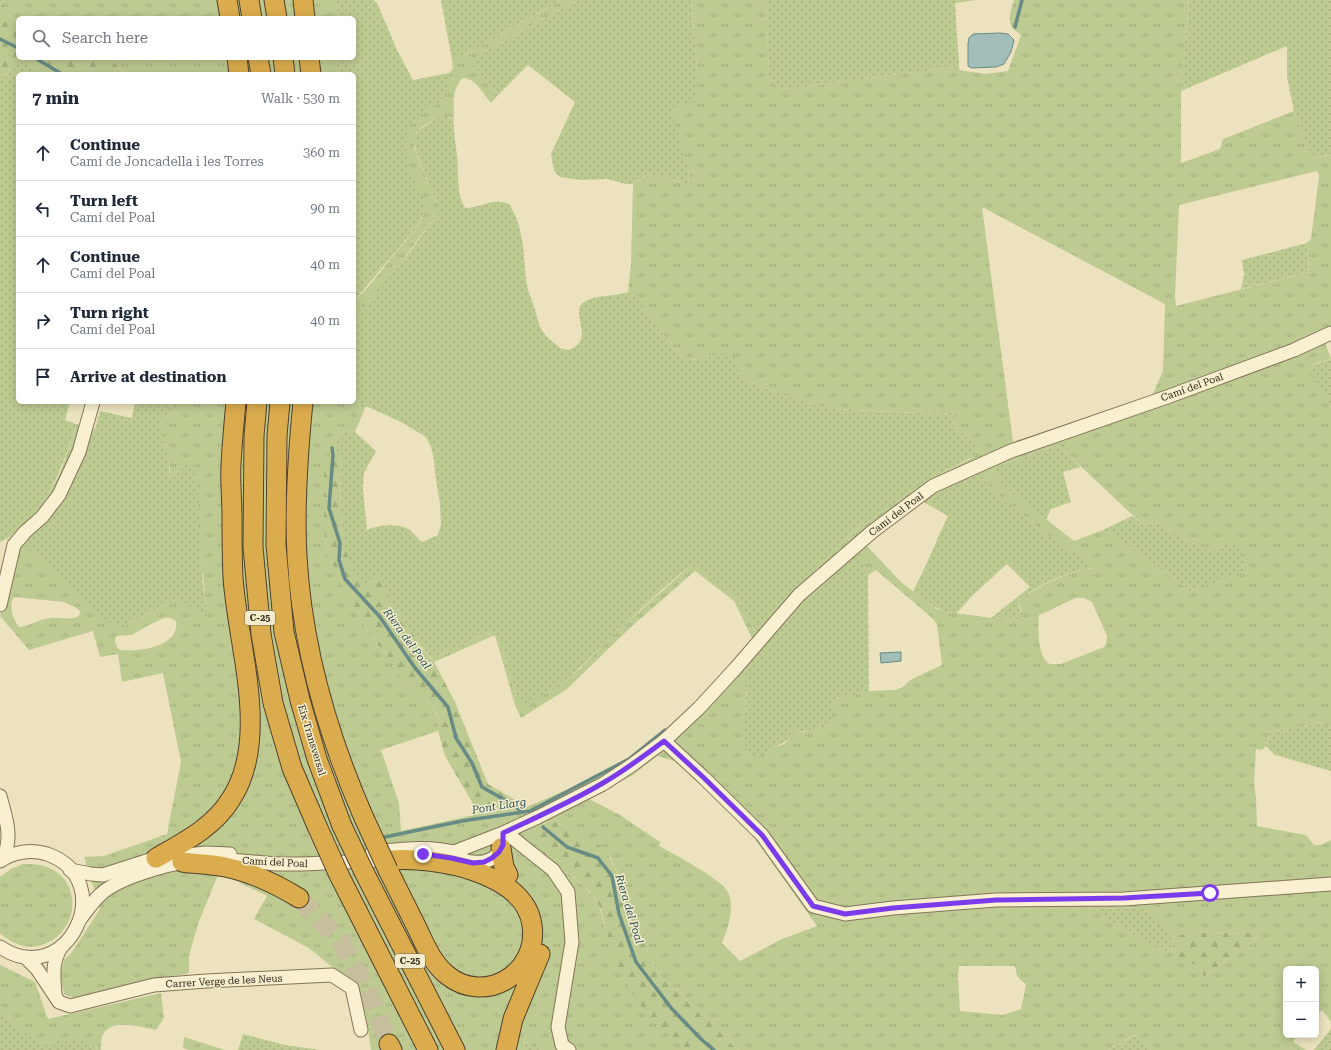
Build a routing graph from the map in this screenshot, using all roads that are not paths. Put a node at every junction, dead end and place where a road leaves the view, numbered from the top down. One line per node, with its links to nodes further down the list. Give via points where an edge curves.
1 (227, 0): 5 (highway)
2 (249, 0): 6 (highway)
3 (274, 0): 7 (highway)
4 (303, 0): 8 (highway)
5 (230, 16)
6 (252, 16)
7 (277, 16)
8 (304, 16)
9 (237, 60): 13 (highway)
10 (258, 60): 14 (highway)
11 (282, 60): 15 (highway)
12 (309, 60): 16 (highway)
13 (239, 72)
14 (261, 72)
15 (285, 72)
16 (311, 72)
17 (1331, 333): 24 (street, Camí del Poal, via 1294,350 1167,397 1011,451 933,486 873,531 799,595 736,669)
18 (92, 404): 23 (street, via 79,452 59,495 42,517 14,545)
19 (236, 404): 30 (highway, via 231,465 233,578 248,688 248,757 232,799 216,818)
20 (257, 404): 45 (highway, C-25, bridge, via 253,547 262,634 273,703 292,768 317,826 339,875)
21 (280, 404): 46 (highway, Eix Transversal / C-25, bridge, via 276,545 284,632 300,700 317,759 342,826)
22 (303, 404): 34 (highway, bridge, via 296,508 297,557 313,667 346,778)
23 (0, 605)
24 (664, 741): 27 (street, Camí del Poal, via 603,784); 37 (street, via 762,835 813,906 845,914 996,900 1124,898)
25 (0, 796): 26 (street)
26 (8, 828): 28 (street, via 19,842); 31 (street, via 7,846)
27 (504, 837): 29 (street, Camí del Poal); 33 (street, Camí del Poal, via 499,852); 36 (highway, via 504,868); 48 (street, via 514,839 553,870 568,892 572,942 558,1027 562,1046)
28 (33, 852): 31 (street, via 14,854); 35 (street, via 53,857)
29 (454, 852): 30 (street, Camí del Poal, via 408,848 309,858 206,853); 33 (street, Camí del Poal)
30 (156, 858): 35 (street, Camí del Poal, via 102,875)
31 (2, 860)
32 (182, 862): 34 (street, Camí del Poal, via 215,859 277,864); 38 (highway, via 238,870 279,886); 39 (street, Camí del Poal, via 163,866 109,888)
33 (484, 862): 34 (street, Camí del Poal, via 473,863 423,854 405,854); 36 (highway)
34 (390, 865): 34 (highway, via 414,859 453,865 483,874 508,888 524,905 532,925 530,951 520,969 493,986 468,985 447,976 437,966 427,948)
35 (70, 870): 39 (street, via 81,890)
36 (508, 875): 47 (highway, via 534,899 542,928 540,953 513,1019)
37 (1331, 884)
38 (299, 898)
39 (81, 918): 40 (street, via 72,936)
40 (62, 946): 42 (street, via 47,954); 43 (street, via 54,962)
41 (0, 947): 42 (street)
42 (25, 957): 43 (street, Carrer Verge de les Neus, via 37,969)
43 (56, 997): 44 (street, Carrer Verge de les Neus, via 60,1002 70,1006 154,985 332,975 352,988)
44 (361, 1030)
45 (428, 1050)
46 (455, 1050)
47 (506, 1050)
48 (569, 1050)

